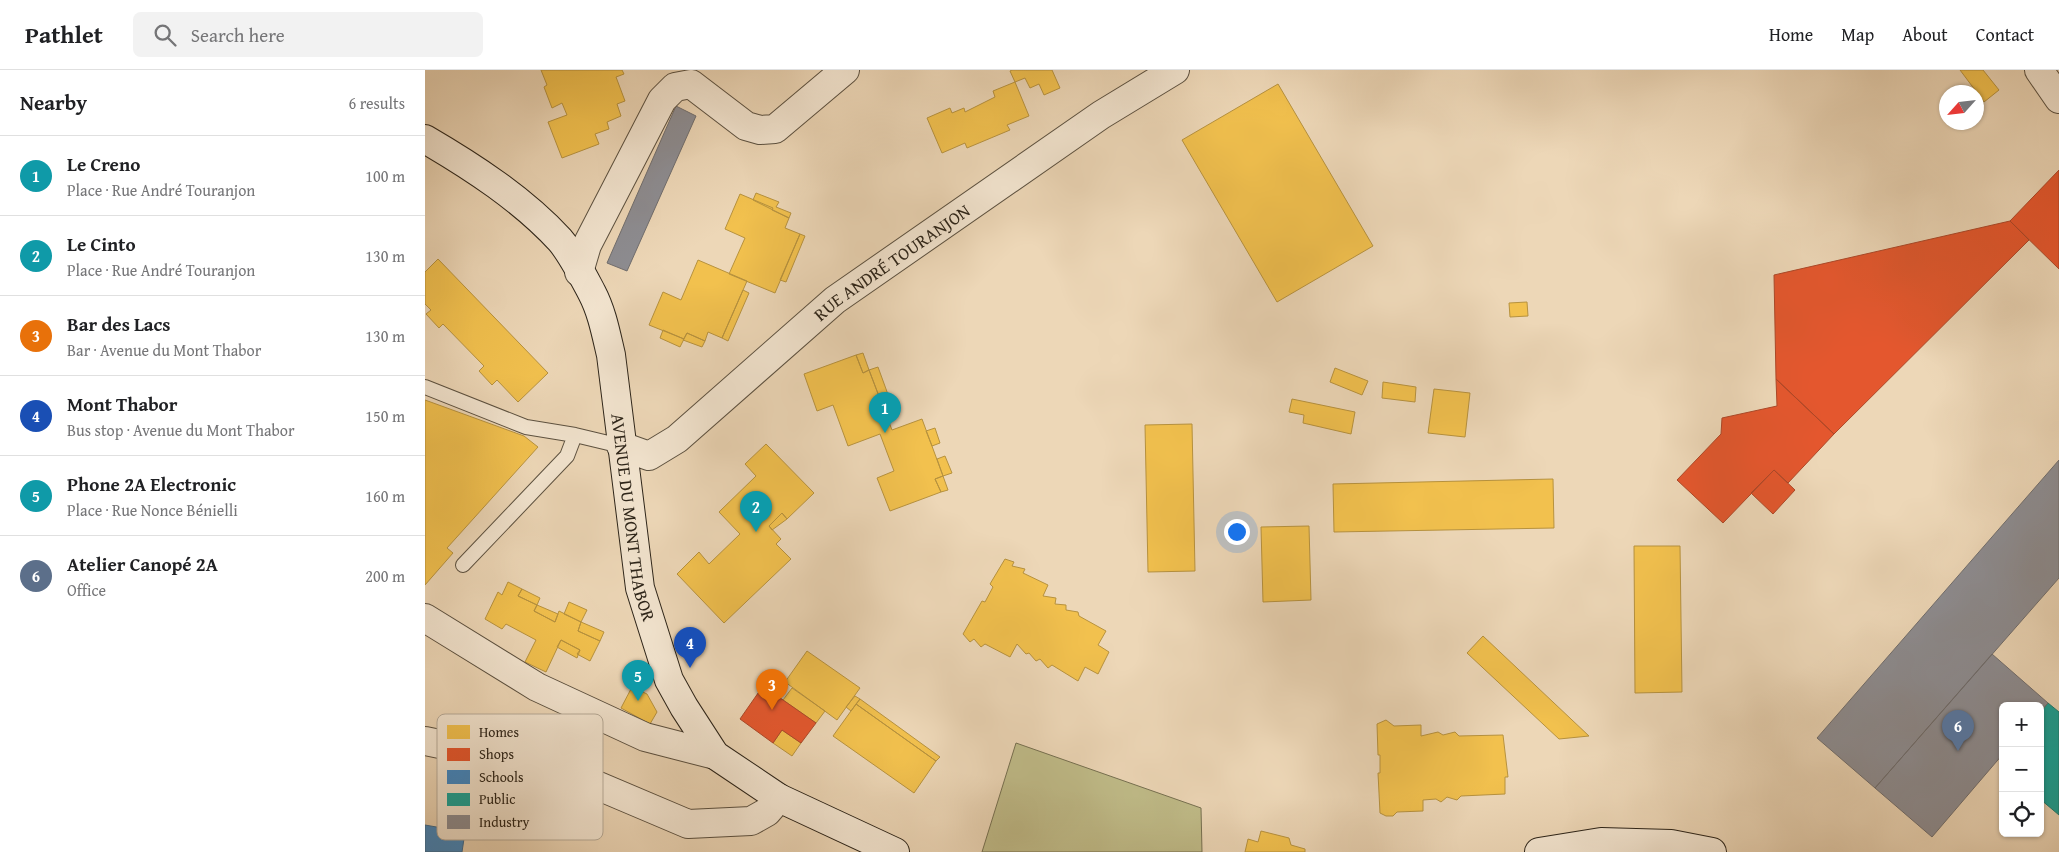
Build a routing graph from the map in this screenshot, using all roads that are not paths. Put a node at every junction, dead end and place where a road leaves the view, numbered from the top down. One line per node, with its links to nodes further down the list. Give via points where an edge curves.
1 (845, 70): 6 (street, via 775,129 760,130 746,126 691,84 675,87 662,100 587,245)
2 (1175, 70): 9 (street, RUE ANDRÉ TOURANJON, via 1101,115 835,300 677,439 649,456)
3 (2039, 70): 4 (street)
4 (2059, 99)
5 (425, 139): 6 (street, AVENUE DU MONT THABOR, via 522,204 561,242)
6 (579, 272): 9 (street, AVENUE DU MONT THABOR, via 602,318 611,355)
7 (425, 387): 8 (lane, via 526,427)
8 (575, 434): 9 (lane); 10 (lane, via 567,456)
9 (621, 446): 14 (street, AVENUE DU MONT THABOR, via 643,598 669,680)
10 (463, 565)
11 (425, 618): 12 (street, via 537,687)
12 (595, 714)
13 (603, 718): 14 (street, via 645,737)
14 (715, 754): 16 (street, AVENUE DU MONT THABOR)
15 (603, 788): 16 (street, via 687,824 751,821 767,812)
16 (779, 798): 17 (street, AVENUE DU MONT THABOR)
17 (895, 852)
18 (1539, 852): 19 (street, via 1601,842 1671,844)
19 (1713, 852)

